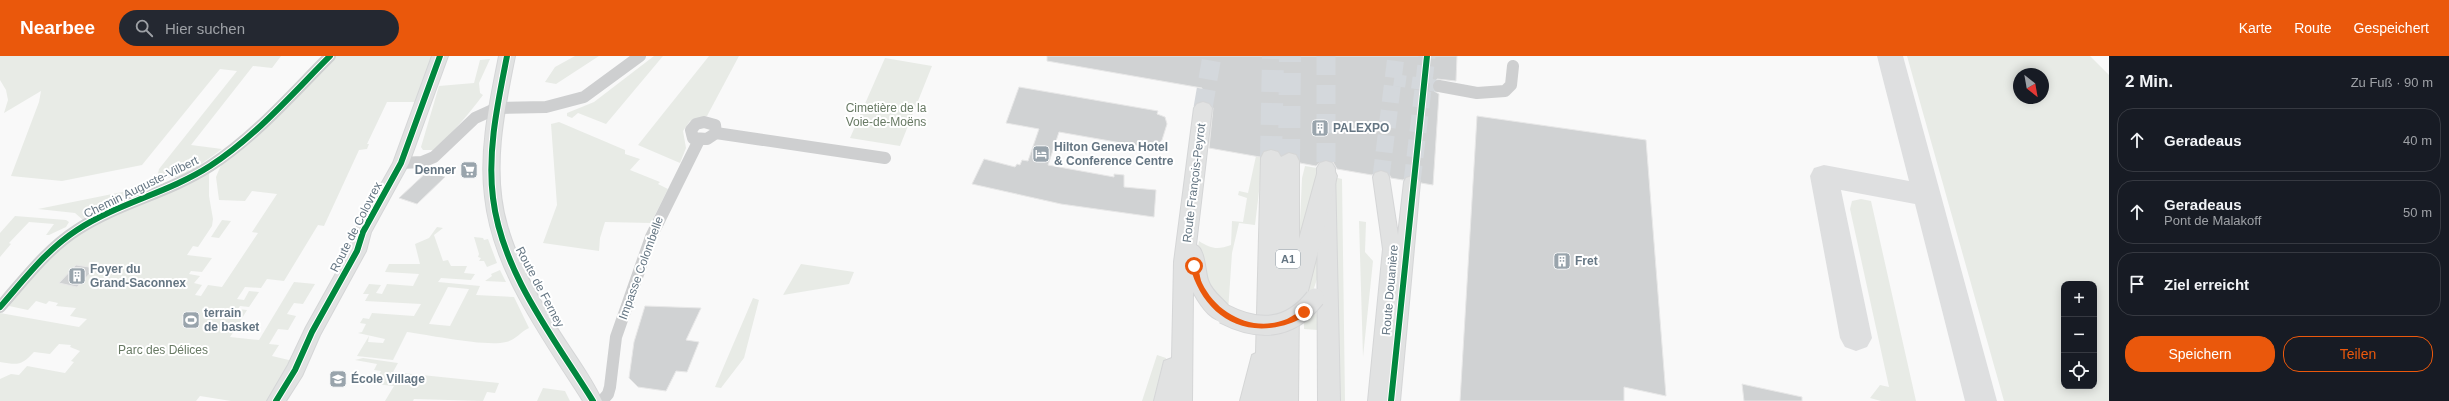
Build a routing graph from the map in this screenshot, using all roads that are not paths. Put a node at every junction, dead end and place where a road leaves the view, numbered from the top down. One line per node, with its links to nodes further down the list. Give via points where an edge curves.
1 (330, 56): 18 (street, Chemin Auguste-Vilbert, via 261,124 222,158 183,181 78,229 62,241)
2 (440, 56): 12 (street, Route de Colovrex)
3 (507, 56): 7 (street, Route de Ferney)
4 (640, 56): 7 (street, via 573,102 546,107)
5 (1513, 66): 6 (street, via 1512,83 1503,93 1487,94)
6 (1439, 86)
7 (497, 108): 12 (street, via 475,118 434,157 422,162); 23 (street, Route de Ferney, via 492,173 493,198 504,242 532,299)
8 (1203, 108): 16 (main road, Route François-Peyrot, via 1194,169)
9 (716, 133): 10 (street, via 708,139); 10 (street, via 715,125 700,122 690,133 693,138); 11 (street)
10 (699, 140): 24 (street, Impasse Colombelle, via 651,236 616,337 610,387)
11 (885, 158)
12 (401, 163): 22 (street, Route de Colovrex, via 363,232 357,251 312,332 295,370)
13 (1326, 172): 17 (main road); 21 (highway, via 1299,282)
14 (1381, 177): 31 (street, via 1392,249)
15 (1412, 182): 32 (street, Route Douanière)
16 (1189, 231): 17 (main road, bridge, via 1199,286 1210,302 1224,314 1251,326 1274,326 1300,315 1315,298); 19 (main road, Route François-Peyrot)
17 (1326, 265): 30 (main road)
18 (0, 307)
19 (1181, 308): 25 (main road); 26 (main road, Route François-Peyrot)
20 (1267, 329): 21 (highway, A1, via 1280,160); 27 (highway); 28 (highway, A1)
21 (1287, 358): 29 (highway, A1)
22 (276, 401)
23 (593, 401)
24 (602, 401)
25 (1165, 401)
26 (1181, 401)
27 (1252, 401)
28 (1269, 401)
29 (1286, 401)
30 (1329, 401)
31 (1377, 401)
32 (1391, 401)

